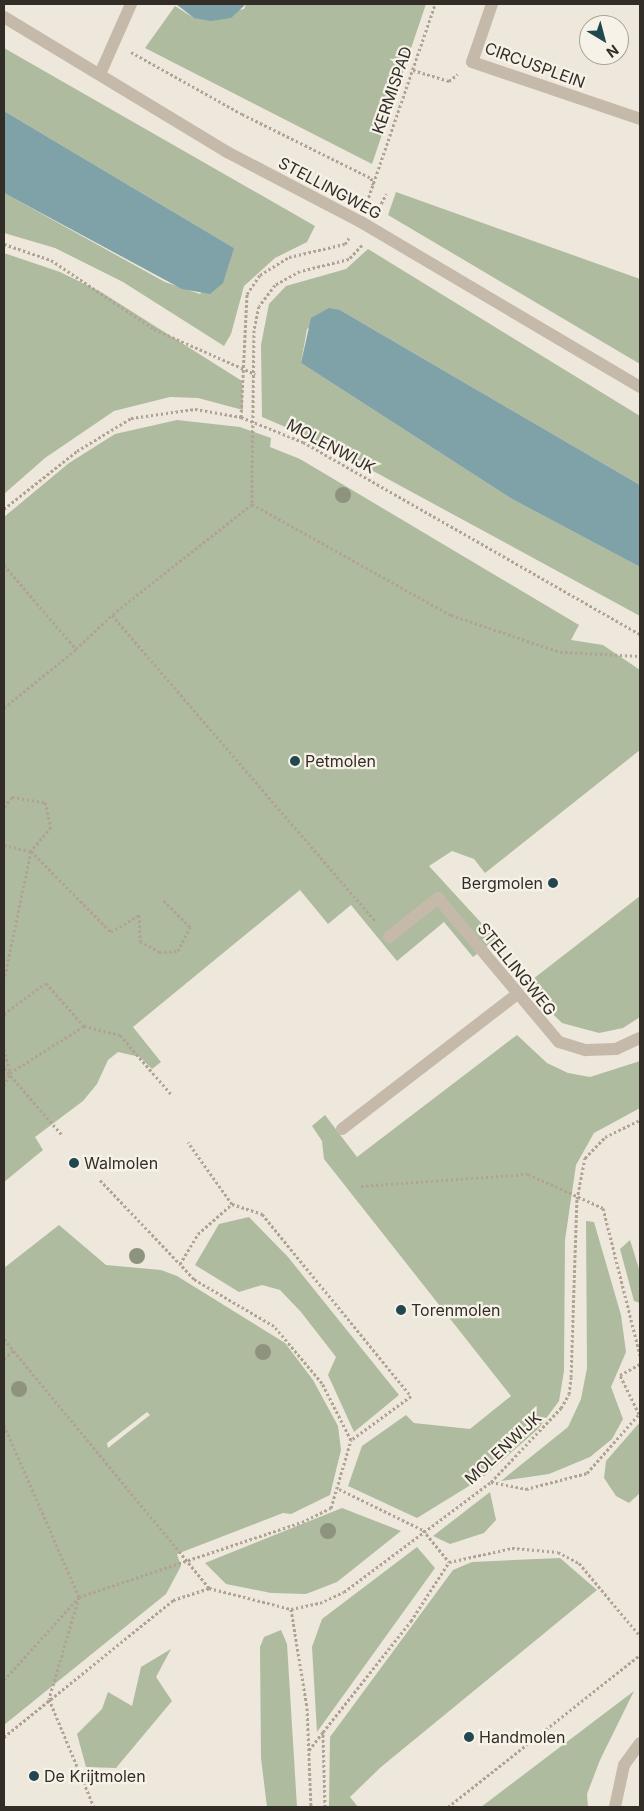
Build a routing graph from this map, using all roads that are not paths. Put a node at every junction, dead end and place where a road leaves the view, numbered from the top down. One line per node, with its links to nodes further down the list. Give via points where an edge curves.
1 (130, 4): 4 (street)
2 (492, 4): 5 (street, CIRCUSPLEIN, via 472,62)
3 (4, 17): 4 (street, STELLINGWEG)
4 (100, 74): 6 (street, STELLINGWEG, via 227,152 366,225)
5 (640, 119)
6 (640, 387)
7 (388, 937): 8 (street, STELLINGWEG, via 438,898)
8 (516, 995): 9 (street, STELLINGWEG, via 559,1042 586,1050 616,1049); 10 (street)
9 (640, 1038)
10 (342, 1129)
11 (640, 1743): 12 (street, via 624,1765)
12 (615, 1807)

